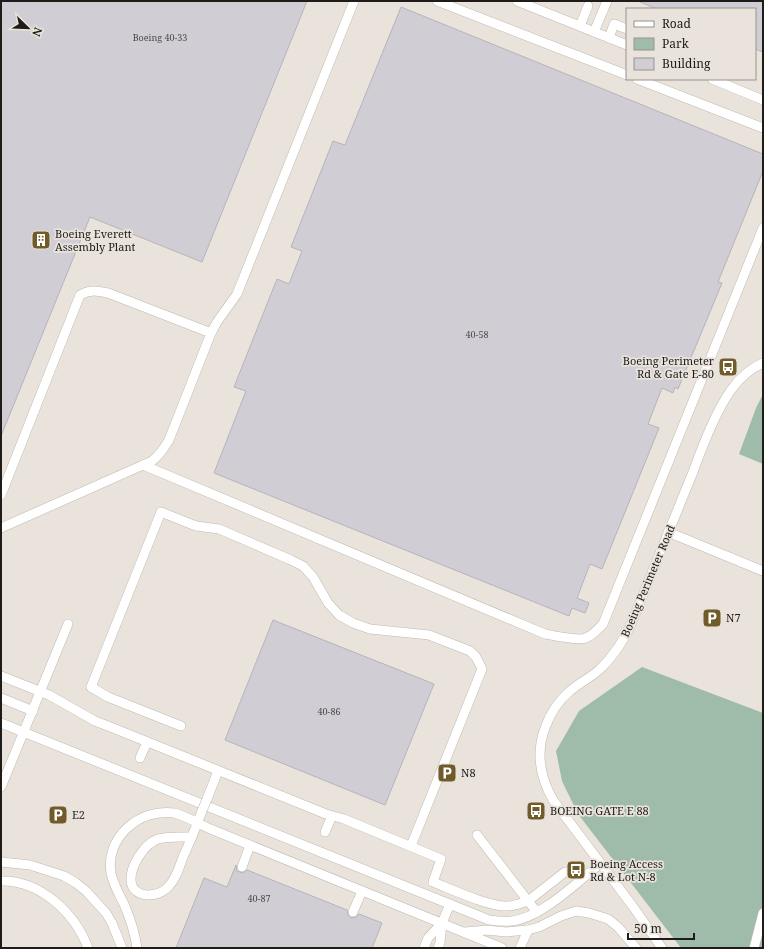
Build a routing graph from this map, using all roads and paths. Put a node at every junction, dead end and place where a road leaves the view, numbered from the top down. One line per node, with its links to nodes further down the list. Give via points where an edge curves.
1 (354, 1): 17 (street, via 238,294 216,322)
2 (437, 1): 11 (street)
3 (517, 1): 6 (street)
4 (607, 1): 8 (street)
5 (588, 6): 6 (street)
6 (580, 26): 8 (street)
7 (626, 29): 9 (street, via 614,24)
8 (594, 32): 9 (street)
9 (609, 38): 10 (street)
10 (626, 45)
11 (626, 75)
12 (640, 80): 15 (street)
13 (714, 80): 14 (street)
14 (763, 100)
15 (763, 128)
16 (763, 228): 19 (street, via 603,624 586,638 545,634)
17 (211, 333): 19 (street, via 169,440 157,457); 20 (street, via 108,293 94,291 80,295)
18 (763, 363): 22 (street, Boeing Perimeter Road, via 740,379 726,398)
19 (143, 465): 21 (street)
20 (1, 495)
21 (1, 528)
22 (668, 532): 23 (street); 44 (street, Boeing Perimeter Road, via 634,619 619,648 598,671 561,700 548,719 541,738 541,771 548,792)
23 (763, 571)
24 (68, 624): 26 (street)
25 (1, 676): 26 (street)
26 (40, 691): 28 (street); 32 (street, via 95,721)
27 (1, 698): 28 (street)
28 (32, 711): 31 (street)
29 (1, 723): 31 (street)
30 (181, 726): 42 (street, via 92,688 161,512 196,526 219,529 303,566 313,577 328,603 339,615 353,623 370,629 429,635 470,651 476,657 482,669)
31 (24, 732): 35 (street); 50 (street)
32 (147, 742): 33 (street); 34 (street)
33 (140, 758)
34 (218, 771): 36 (street); 37 (street, bridge)
35 (1, 788)
36 (332, 816): 38 (street); 42 (street)
37 (198, 823): 40 (street); 41 (street); 59 (street, via 176,814 152,814 131,824 116,842 111,858 111,873 130,921)
38 (325, 832)
39 (477, 835): 49 (street)
40 (192, 838): 40 (street, via 174,879 167,888 150,896 142,895 132,886 134,866 147,846 168,837)
41 (250, 845): 45 (street); 48 (street)
42 (411, 846): 49 (street, via 442,858 432,882 490,904 505,906)
43 (1, 862): 58 (street, via 30,865 64,876 76,883 106,913)
44 (600, 864): 52 (street); 65 (street, Boeing Perimeter Road)
45 (242, 867)
46 (565, 872): 49 (street)
47 (1, 881): 57 (street, via 25,885 49,897 70,918 82,934)
48 (362, 891): 51 (street); 54 (street)
49 (528, 901): 52 (street)
50 (450, 904): 52 (street, via 489,920 502,922 525,918); 54 (street)
51 (353, 912)
52 (537, 912)
53 (763, 913): 66 (street)
54 (442, 924): 56 (street); 60 (street, via 428,938); 61 (street)
55 (528, 930): 56 (street); 63 (street); 64 (street, via 576,911 589,913 608,919 618,926)
56 (464, 933): 62 (street)
57 (88, 948)
58 (122, 948)
59 (137, 948)
60 (424, 948)
61 (438, 948)
62 (502, 948)
63 (520, 948)
64 (636, 948)
65 (662, 948)
66 (754, 948)

